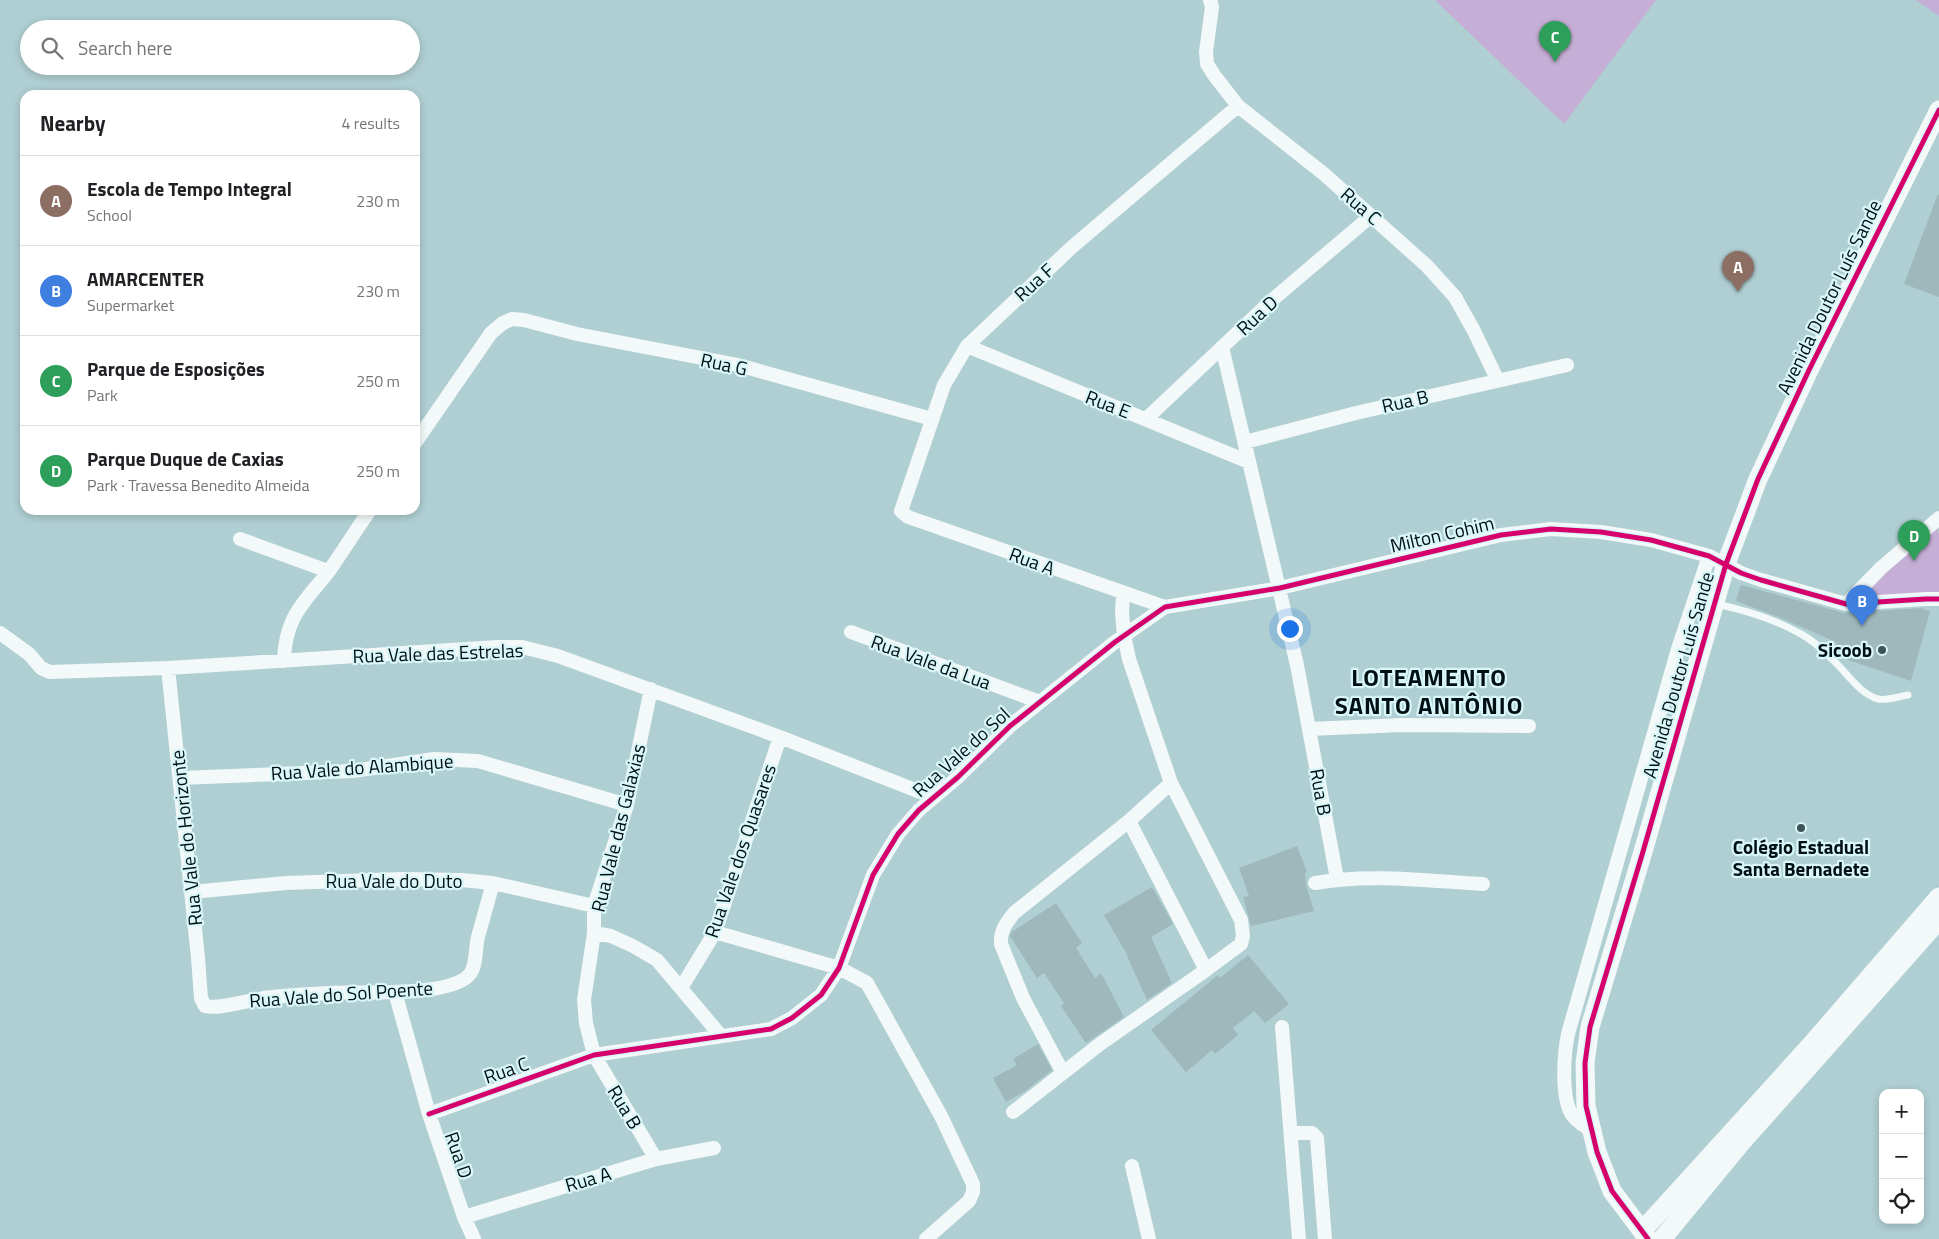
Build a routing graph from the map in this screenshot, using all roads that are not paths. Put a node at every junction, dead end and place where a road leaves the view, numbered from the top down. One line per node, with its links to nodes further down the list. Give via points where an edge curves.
1 (1210, 0): 2 (street, Rua C, via 1207,64)
2 (1238, 106): 4 (street, Rua C); 5 (street, Rua F, via 1072,247)
3 (1939, 110): 19 (street, Avenida Doutor Luís Sande, via 1766,461)
4 (1371, 216): 6 (street, Rua D); 8 (street, Rua C, via 1427,266 1455,297)
5 (966, 346): 9 (street, Rua F, via 944,385); 10 (street, Rua E)
6 (1222, 347): 10 (street, Rua D); 12 (street, Rua B)
7 (1567, 365): 8 (street, Rua B)
8 (1497, 380): 12 (street, Rua B)
9 (932, 419): 11 (street, Rua G, via 738,365 635,347 512,319 503,322 491,334); 14 (street, Rua F)
10 (1146, 419): 13 (street, Rua E)
11 (420, 437)
12 (1244, 442): 13 (street, Rua B)
13 (1249, 462): 21 (street, Rua B)
14 (901, 510): 22 (street, Rua A, via 908,517)
15 (367, 515): 20 (street)
16 (1938, 524): 25 (street, via 1880,568)
17 (240, 539): 20 (street)
18 (1709, 556): 19 (street, Milton Cohim); 21 (street, Milton Cohim, via 1651,540 1552,529 1501,535); 64 (street, via 1678,649 1568,1034 1564,1060 1567,1104 1571,1114)
19 (1726, 564): 24 (street, Avenida Doutor Luís Sande); 25 (street, Milton Cohim, via 1761,580)
20 (328, 571): 30 (street, via 298,609 284,644)
21 (1280, 588): 26 (street, Milton Cohim); 36 (street, Rua B)
22 (1124, 593): 26 (street, Rua A); 29 (street)
23 (1939, 599): 25 (street)
24 (1716, 604): 33 (lane, via 1752,612 1801,633 1853,681 1878,699); 64 (street, Avenida Doutor Luís Sande, via 1590,1027 1585,1063 1586,1106)
25 (1846, 604)
26 (1166, 608): 29 (street, Rua Vale do Sol)
27 (851, 632): 34 (street, Rua Vale da Lua)
28 (0, 633): 31 (street, Rua Vale das Estrelas, via 29,654 45,671)
29 (1124, 635): 34 (street, Rua Vale do Sol); 39 (street)
30 (284, 661): 31 (street, Rua Vale das Estrelas); 32 (street, Rua Vale das Estrelas, via 522,647)
31 (168, 668): 38 (street, Rua Vale do Horizonte)
32 (651, 689): 37 (street, Rua Vale das Estrelas); 41 (street, Rua Vale das Galaxias)
33 (1908, 695)
34 (1040, 702): 40 (street, Rua Vale do Sol)
35 (1530, 726): 36 (street, via 1402,725)
36 (1309, 729): 43 (street, Rua B)
37 (780, 737): 40 (street, Rua Vale das Estrelas); 51 (street, Rua Vale dos Quasares)
38 (180, 778): 41 (street, Rua Vale do Alambique, via 353,771 434,759 478,761); 47 (street, Rua Vale do Horizonte)
39 (1171, 783): 42 (street); 54 (street, via 1243,930 1241,944)
40 (933, 797): 53 (street, Rua Vale do Sol, via 898,834 873,875)
41 (627, 805): 49 (street, Rua Vale das Galaxias)
42 (1130, 821): 54 (street); 61 (street, via 1014,913 1001,937 1023,998)
43 (1336, 879): 45 (street); 46 (street)
44 (493, 883): 47 (street, Rua Vale do Duto, via 403,880 286,883); 49 (street, Rua Vale do Duto); 56 (street, Rua Vale do Sol Poente, via 470,973 453,983 428,990)
45 (1316, 883)
46 (1483, 884)
47 (192, 892): 57 (street, Rua Vale do Horizonte, via 200,998)
48 (1939, 898): 50 (street)
49 (594, 906): 52 (street, Rua Vale das Galaxias)
50 (1932, 920): 69 (street)
51 (715, 932): 53 (street); 55 (street, Rua Vale dos Quasares)
52 (594, 933): 55 (street, via 611,936 657,960); 60 (street, Rua Vale das Galaxias, via 584,1000)
53 (839, 968): 59 (street, Rua Vale do Sol, via 821,995 792,1018 770,1029); 73 (street, via 867,983 941,1116 973,1184 969,1201)
54 (1206, 970): 61 (street)
55 (681, 988): 59 (street)
56 (395, 992): 57 (street, Rua Vale do Sol Poente, via 321,993); 63 (street, Rua D)
57 (205, 1006)
58 (1282, 1027): 65 (street)
59 (721, 1036): 60 (street, Rua C)
60 (594, 1056): 63 (street, Rua C); 67 (street, Rua B)
61 (1065, 1071): 62 (street)
62 (1013, 1112)
63 (429, 1114): 70 (street, Rua D)
64 (1592, 1131): 71 (street, Avenida Doutor Luís Sande, via 1612,1191)
65 (1291, 1133): 75 (street); 76 (street, via 1312,1133 1317,1138)
66 (714, 1148): 67 (street, Rua A)
67 (656, 1159): 70 (street, Rua A)
68 (1132, 1166): 74 (street)
69 (1694, 1187): 71 (street); 77 (street)
70 (464, 1217): 72 (street, Rua D)
71 (1645, 1235)
72 (474, 1239)
73 (926, 1239)
74 (1149, 1239)
75 (1299, 1239)
76 (1325, 1239)
77 (1662, 1239)

